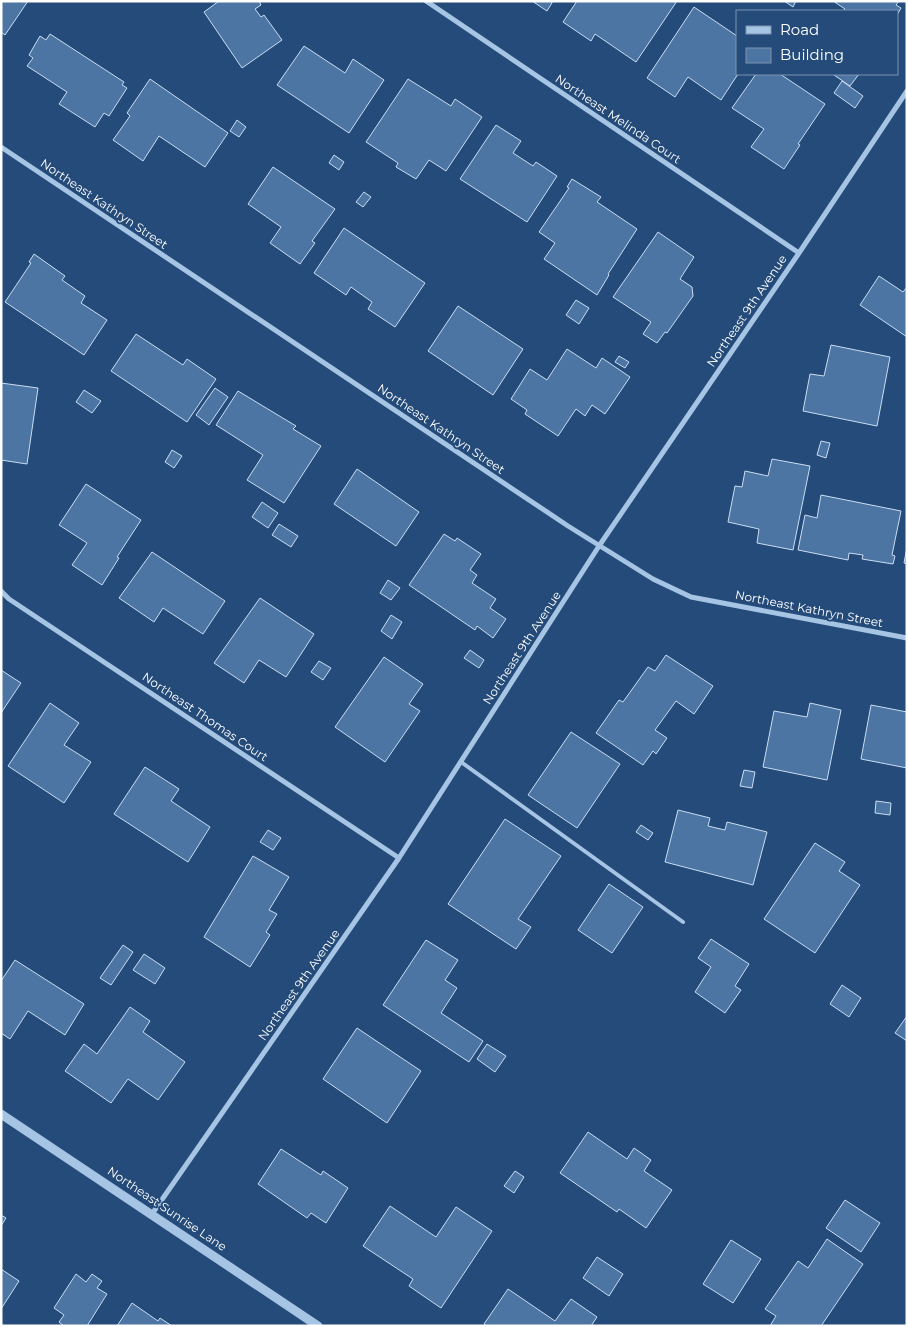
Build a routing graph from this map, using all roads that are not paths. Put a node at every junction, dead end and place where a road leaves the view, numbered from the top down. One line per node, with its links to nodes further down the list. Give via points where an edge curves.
1 (426, 1): 4 (street, Northeast Melinda Court)
2 (907, 90): 4 (street, Northeast 9th Avenue)
3 (1, 147): 5 (street, Northeast Kathryn Street)
4 (799, 253): 5 (street, Northeast 9th Avenue)
5 (599, 546): 7 (street, Northeast Kathryn Street, via 652,579 692,596); 8 (street, Northeast 9th Avenue)
6 (1, 591): 9 (street, Northeast Thomas Court)
7 (907, 638)
8 (461, 762): 9 (street, Northeast 9th Avenue); 10 (lane)
9 (399, 858): 12 (street, Northeast 9th Avenue)
10 (683, 922)
11 (1, 1114): 12 (street, Northeast Sunrise Lane)
12 (152, 1214): 13 (street, Northeast Sunrise Lane)
13 (318, 1326)

